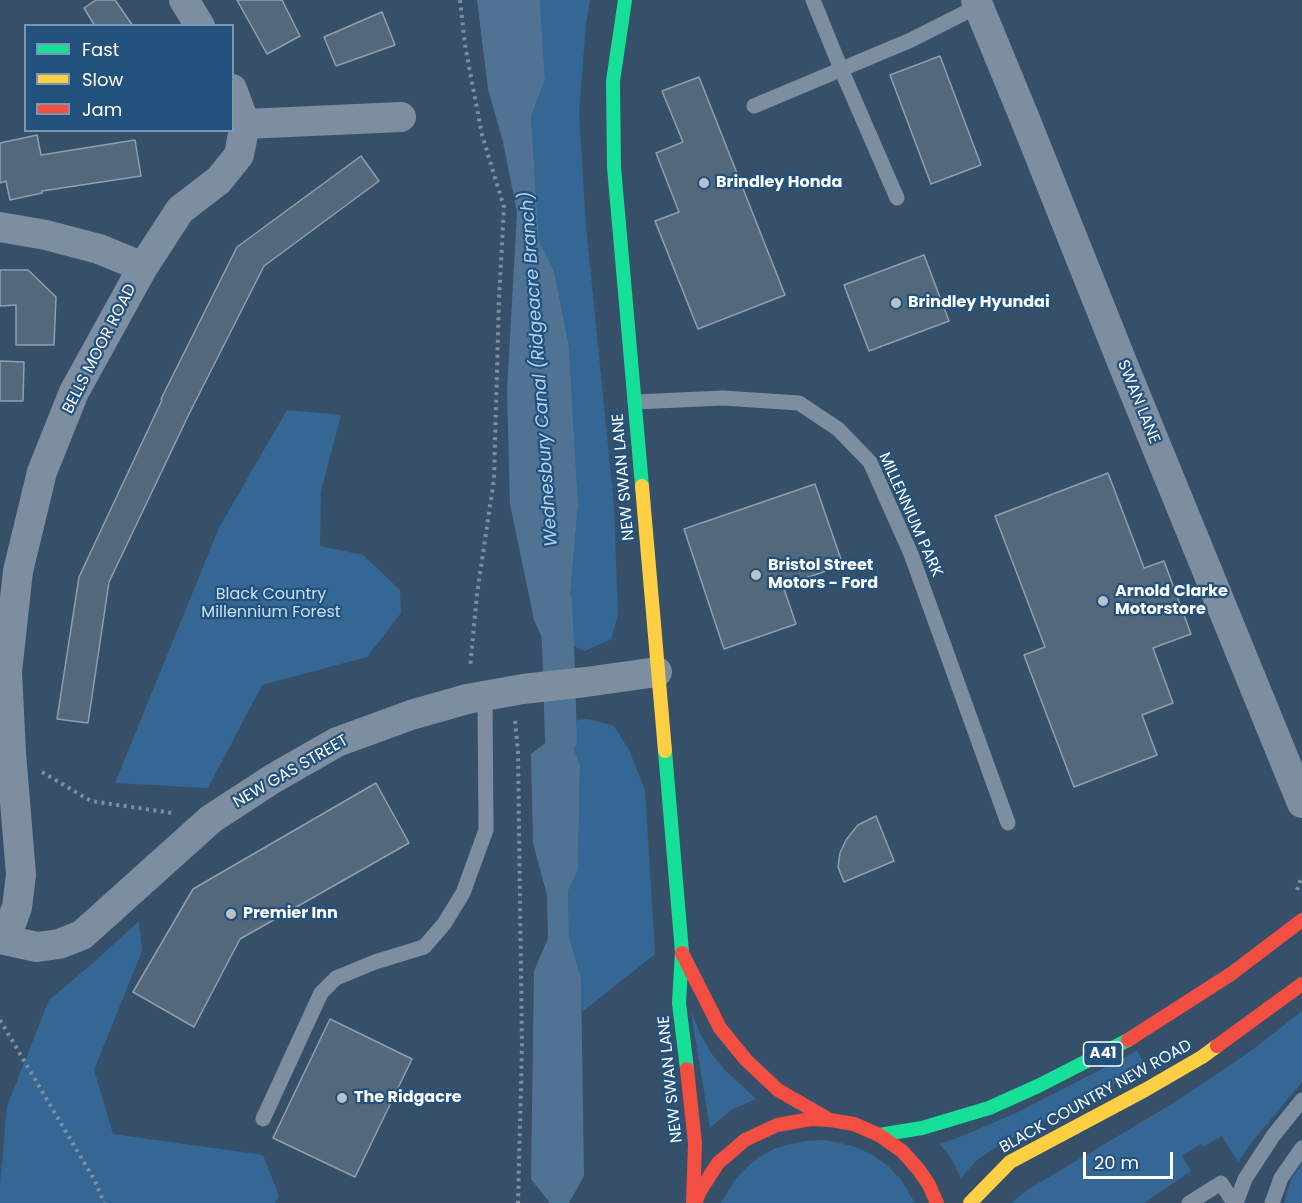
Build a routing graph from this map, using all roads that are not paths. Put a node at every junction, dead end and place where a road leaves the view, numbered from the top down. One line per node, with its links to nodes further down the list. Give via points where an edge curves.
1 (184, 0): 5 (street)
2 (626, 0): 14 (main road, NEW SWAN LANE, via 613,81 614,168)
3 (813, 0): 6 (lane)
4 (977, 3): 6 (lane, via 911,40); 18 (street, SWAN LANE)
5 (199, 24)
6 (841, 69): 8 (lane); 11 (lane)
7 (234, 95): 10 (street)
8 (754, 106)
9 (401, 117): 10 (street)
10 (244, 124): 13 (street, BELLS MOOR ROAD, via 239,156 219,180 180,210)
11 (897, 198)
12 (0, 227): 13 (street, via 99,249)
13 (143, 267): 15 (street, BELLS MOOR ROAD, via 74,392 42,472 18,571)
14 (635, 402): 16 (main road, NEW SWAN LANE); 19 (lane, MILLENNIUM PARK, via 723,398 799,403 837,429 870,462 911,554)
15 (4, 671): 21 (street, BELLS MOOR ROAD, via 21,875 17,907)
16 (657, 672): 17 (street, NEW GAS STREET); 22 (main road, NEW SWAN LANE)
17 (497, 693): 21 (street, NEW GAS STREET, via 411,715 338,742 274,778 212,819 82,935 37,947); 25 (lane, via 486,830 464,893 424,947 336,978 321,993)
18 (1302, 803)
19 (1008, 823)
20 (1302, 920): 27 (main road, BLACK COUNTRY NEW ROAD / A41, via 1231,974 1120,1045 989,1108 922,1128)
21 (2, 942)
22 (682, 952): 26 (main road, NEW SWAN LANE, via 720,1028 746,1060 778,1090); 29 (main road, NEW SWAN LANE, via 679,1003 695,1143)
23 (1302, 984): 31 (main road, BLACK COUNTRY NEW ROAD, via 1202,1058 1010,1162)
24 (1302, 1100): 33 (lane, via 1245,1179)
25 (263, 1119)
26 (830, 1120): 27 (main road); 29 (main road, via 794,1121 745,1140 718,1163)
27 (879, 1135): 30 (main road, via 920,1170)
28 (1302, 1148): 34 (lane, via 1281,1178)
29 (694, 1203)
30 (937, 1203)
31 (970, 1203)
32 (1189, 1203): 33 (lane, via 1221,1182)
33 (1235, 1203)
34 (1272, 1203)

